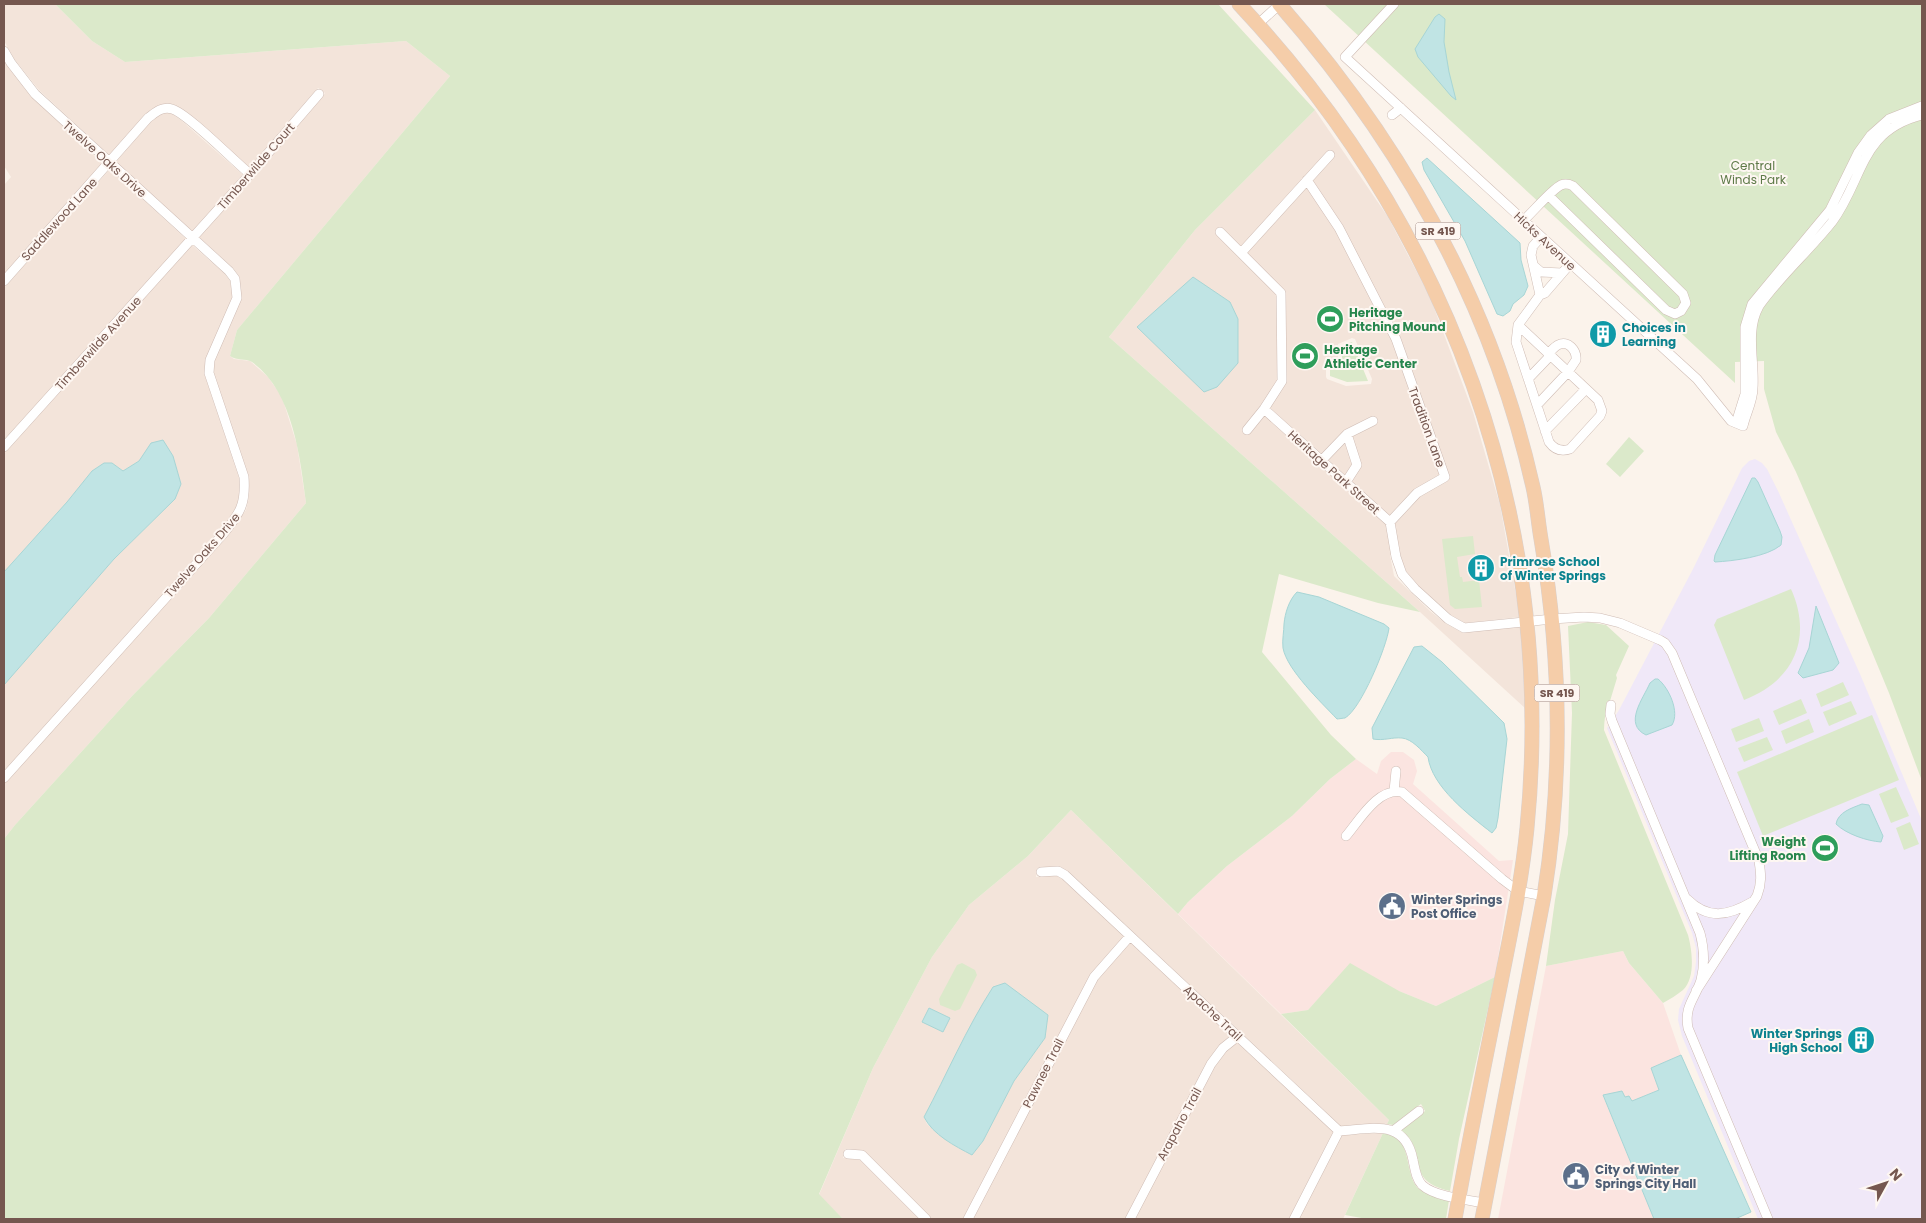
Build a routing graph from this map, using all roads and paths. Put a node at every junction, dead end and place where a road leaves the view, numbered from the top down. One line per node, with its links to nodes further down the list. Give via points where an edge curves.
1 (1239, 4): 4 (main road, SR 419)
2 (1280, 4): 4 (street); 42 (main road, SR 419, via 1349,87 1388,145 1427,210 1469,294 1498,366 1526,458 1534,490)
3 (1394, 4): 8 (street, Hicks Avenue, via 1345,57)
4 (1258, 24): 43 (main road, SR 419, via 1305,79 1365,163 1398,218 1443,306 1479,401 1498,466)
5 (4, 51): 12 (street, Twelve Oaks Drive, via 35,94)
6 (319, 94): 13 (street, Timberwilde Court)
7 (1922, 106): 34 (street, via 1889,119 1871,135 1858,153 1830,210 1752,304 1744,327 1745,394)
8 (1401, 108): 10 (street); 16 (street, Hicks Avenue)
9 (1922, 115): 34 (street, via 1894,127 1873,145 1832,221 1759,306 1751,326 1753,394)
10 (1392, 116)
11 (1330, 154): 14 (street)
12 (110, 163): 13 (street, Saddlewood Lane, via 148,118 162,109 172,109 186,117); 18 (street, Twelve Oaks Drive); 24 (street, Saddlewood Lane)
13 (250, 174): 18 (street, Timberwilde Court)
14 (1307, 180): 20 (street); 41 (street, Tradition Lane, via 1339,228 1396,339 1445,478 1416,493)
15 (1549, 196): 15 (street, via 1563,184 1573,186 1683,294 1684,309 1675,314 1666,310); 16 (street)
16 (1523, 221): 19 (street, Hicks Avenue)
17 (1220, 232): 20 (street)
18 (192, 238): 38 (street, Timberwilde Avenue); 46 (street, Twelve Oaks Drive, via 235,279 237,298 210,360 208,373 244,477 242,508 217,541)
19 (1541, 238): 21 (street, Hicks Avenue); 22 (street, via 1533,246)
20 (1241, 253): 32 (street, via 1281,293 1282,381)
21 (1570, 264): 23 (street); 34 (street, Hicks Avenue, via 1697,379 1731,421)
22 (1533, 266): 23 (street, via 1541,272); 25 (street)
23 (1562, 273): 25 (street)
24 (4, 281)
25 (1540, 295): 26 (street)
26 (1518, 325): 27 (street); 29 (street, via 1516,342)
27 (1549, 355): 28 (street); 28 (street, via 1558,345 1570,345 1577,356); 29 (street)
28 (1568, 372): 30 (street); 31 (street)
29 (1528, 379): 31 (street)
30 (1586, 389): 36 (street); 36 (street, via 1598,400 1602,411 1570,449 1557,449 1548,442)
31 (1537, 405): 36 (street)
32 (1264, 410): 35 (street); 39 (street, Heritage Park Street)
33 (1373, 421): 37 (street)
34 (1739, 424)
35 (1247, 430)
36 (1545, 432)
37 (1347, 434): 39 (street); 40 (street, via 1358,465)
38 (4, 447)
39 (1322, 460): 40 (street, Heritage Park Street)
40 (1346, 482): 41 (street, Heritage Park Street)
41 (1390, 522): 43 (street, Heritage Park Street, via 1402,574 1448,619 1464,628)
42 (1552, 619): 43 (street, Heritage Park Street); 51 (main road, SR 419, via 1557,687 1557,758 1553,828); 53 (street, Heritage Park Street, via 1600,618 1620,623 1665,643 1759,861 1761,887)
43 (1526, 621): 50 (main road, SR 419, via 1531,757)
44 (1611, 705): 52 (street, via 1612,722)
45 (1396, 770): 47 (street)
46 (4, 778)
47 (1394, 791): 48 (street, via 1376,802); 50 (street, via 1410,798)
48 (1346, 836)
49 (1041, 872): 54 (street, Apache Trail, via 1058,871 1065,875)
50 (1518, 891): 51 (street); 61 (main road, SR 419)
51 (1544, 896): 62 (main road, SR 419)
52 (1685, 897): 53 (street, via 1704,911 1715,914 1727,913); 55 (street, via 1704,948)
53 (1753, 902): 55 (street, Heritage Park Street)
54 (1130, 936): 56 (street, Apache Trail); 64 (street, Pawnee Trail, via 1094,977)
55 (1696, 991): 69 (street, via 1687,1007 1688,1028)
56 (1238, 1036): 58 (street, Apache Trail); 65 (street, Arapaho Trail, via 1211,1064)
57 (1419, 1110): 59 (street)
58 (1339, 1130): 59 (street); 66 (street)
59 (1393, 1131): 61 (street, via 1400,1134 1412,1152 1422,1185)
60 (848, 1154): 63 (street, via 862,1155)
61 (1459, 1198): 62 (street); 67 (main road, SR 419)
62 (1485, 1203): 68 (main road, SR 419)
63 (926, 1219)
64 (968, 1219)
65 (1130, 1219)
66 (1294, 1219)
67 (1455, 1219)
68 (1482, 1219)
69 (1768, 1219)

